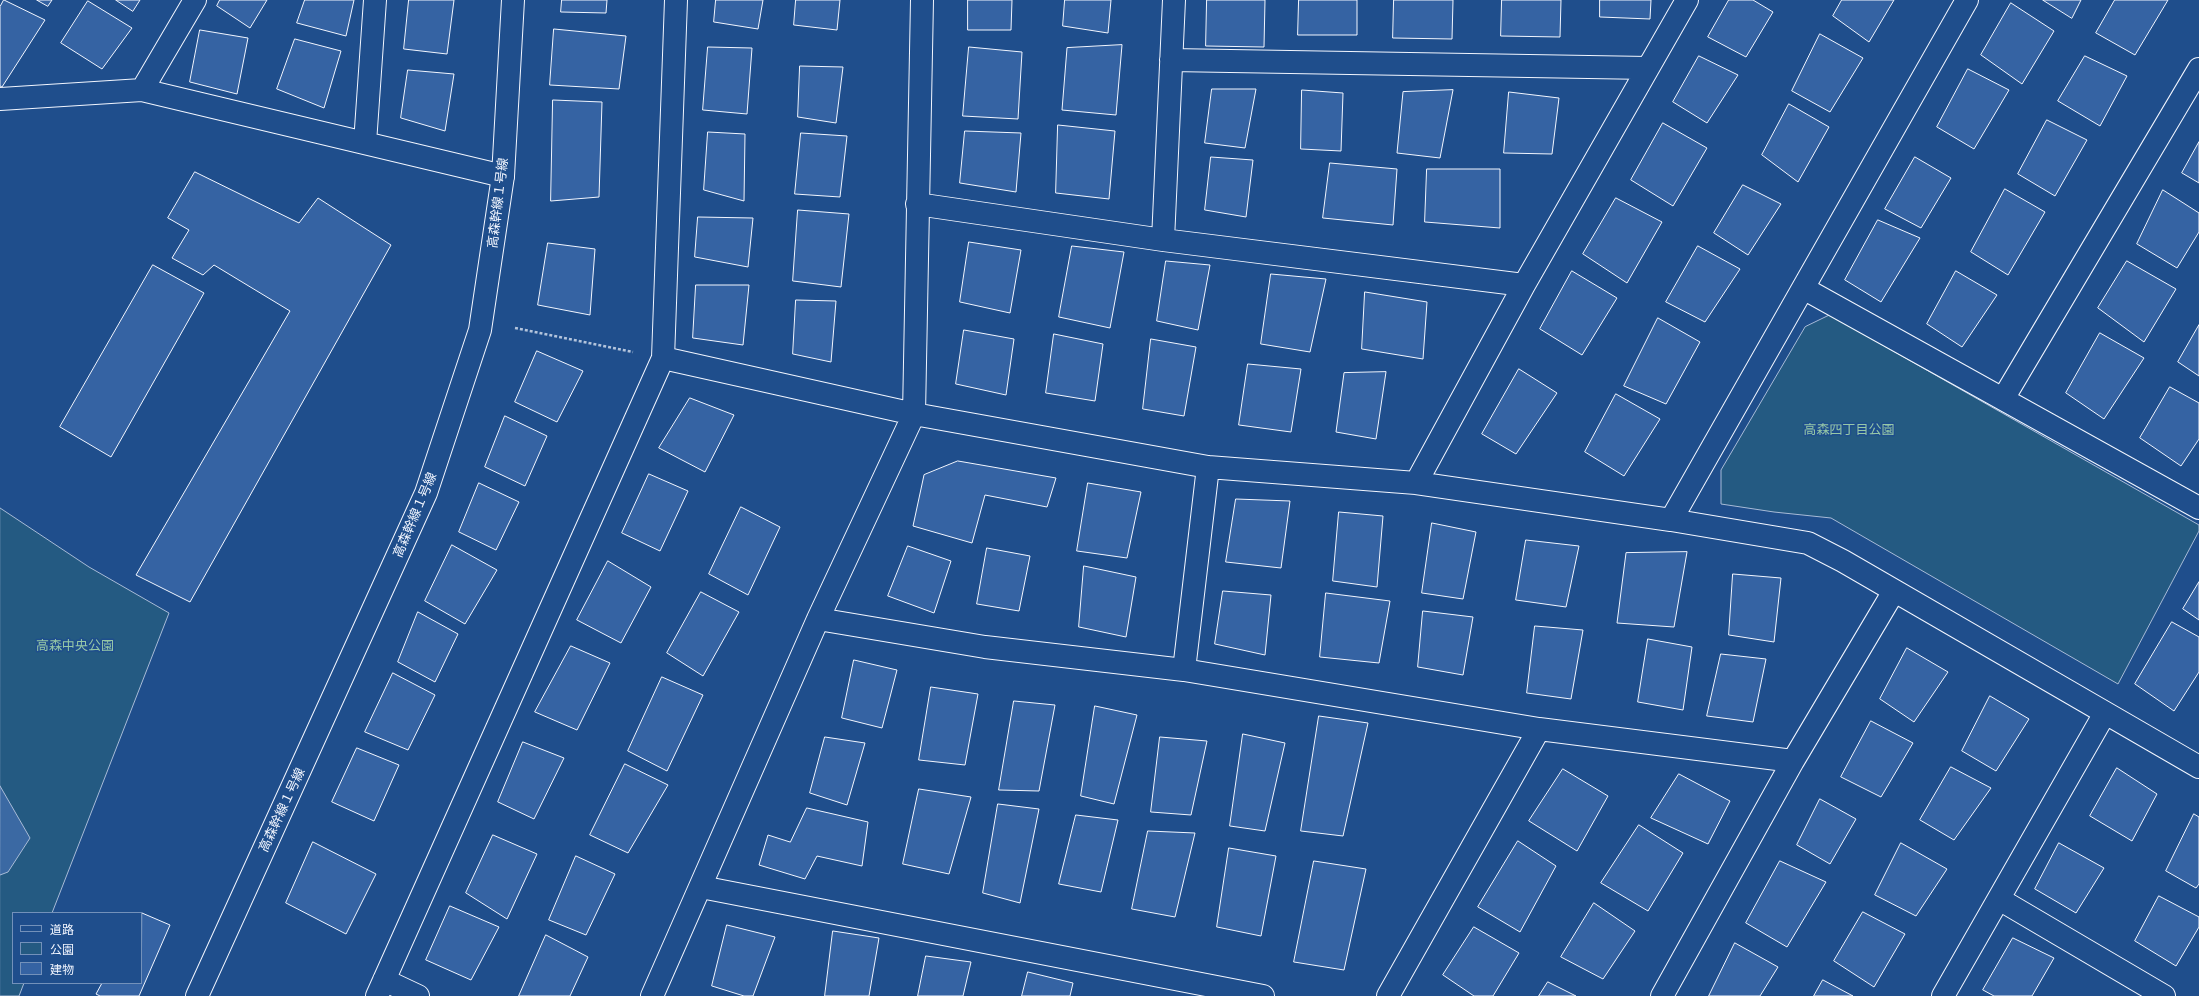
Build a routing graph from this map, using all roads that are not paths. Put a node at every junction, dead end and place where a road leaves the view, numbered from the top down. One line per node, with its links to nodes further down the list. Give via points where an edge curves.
1 (195, 0): 12 (street)
2 (374, 0): 14 (street)
3 (513, 0): 15 (street, 高森幹線１号線)
4 (676, 0): 20 (street)
5 (922, 0): 16 (street)
6 (1174, 0): 9 (street)
7 (1687, 0): 10 (street)
8 (1967, 0): 19 (street)
9 (1171, 60): 10 (street); 17 (street)
10 (1648, 68): 18 (street)
11 (2199, 69): 21 (street)
12 (142, 90): 13 (street); 14 (street)
13 (0, 99)
14 (365, 143): 15 (street)
15 (503, 176): 37 (street, 高森幹線１号線, via 480,330 426,493)
16 (917, 204): 17 (street); 22 (street)
17 (1163, 240): 18 (street)
18 (1524, 285): 24 (street)
19 (1803, 288): 21 (street); 26 (street)
20 (663, 358): 22 (street); 36 (street)
21 (2004, 399): 25 (street)
22 (914, 414): 23 (street); 28 (street)
23 (1208, 467): 24 (street); 29 (street)
24 (1416, 483): 26 (street)
25 (2199, 508)
26 (1671, 520): 27 (street, via 1808,544)
27 (1894, 591): 30 (street); 32 (street)
28 (818, 619): 29 (street, via 985,647); 34 (street)
29 (1184, 670): 31 (street)
30 (2105, 713): 33 (street); 35 (street)
31 (1539, 729): 32 (street); 41 (street)
32 (1793, 761): 42 (street)
33 (2199, 767)
34 (701, 887): 39 (street); 40 (street)
35 (1999, 898): 43 (street); 44 (street)
36 (381, 988): 38 (street)
37 (197, 996)
38 (418, 996)
39 (652, 996)
40 (1263, 996)
41 (1388, 996)
42 (1662, 996)
43 (1943, 996)
44 (2164, 996)

